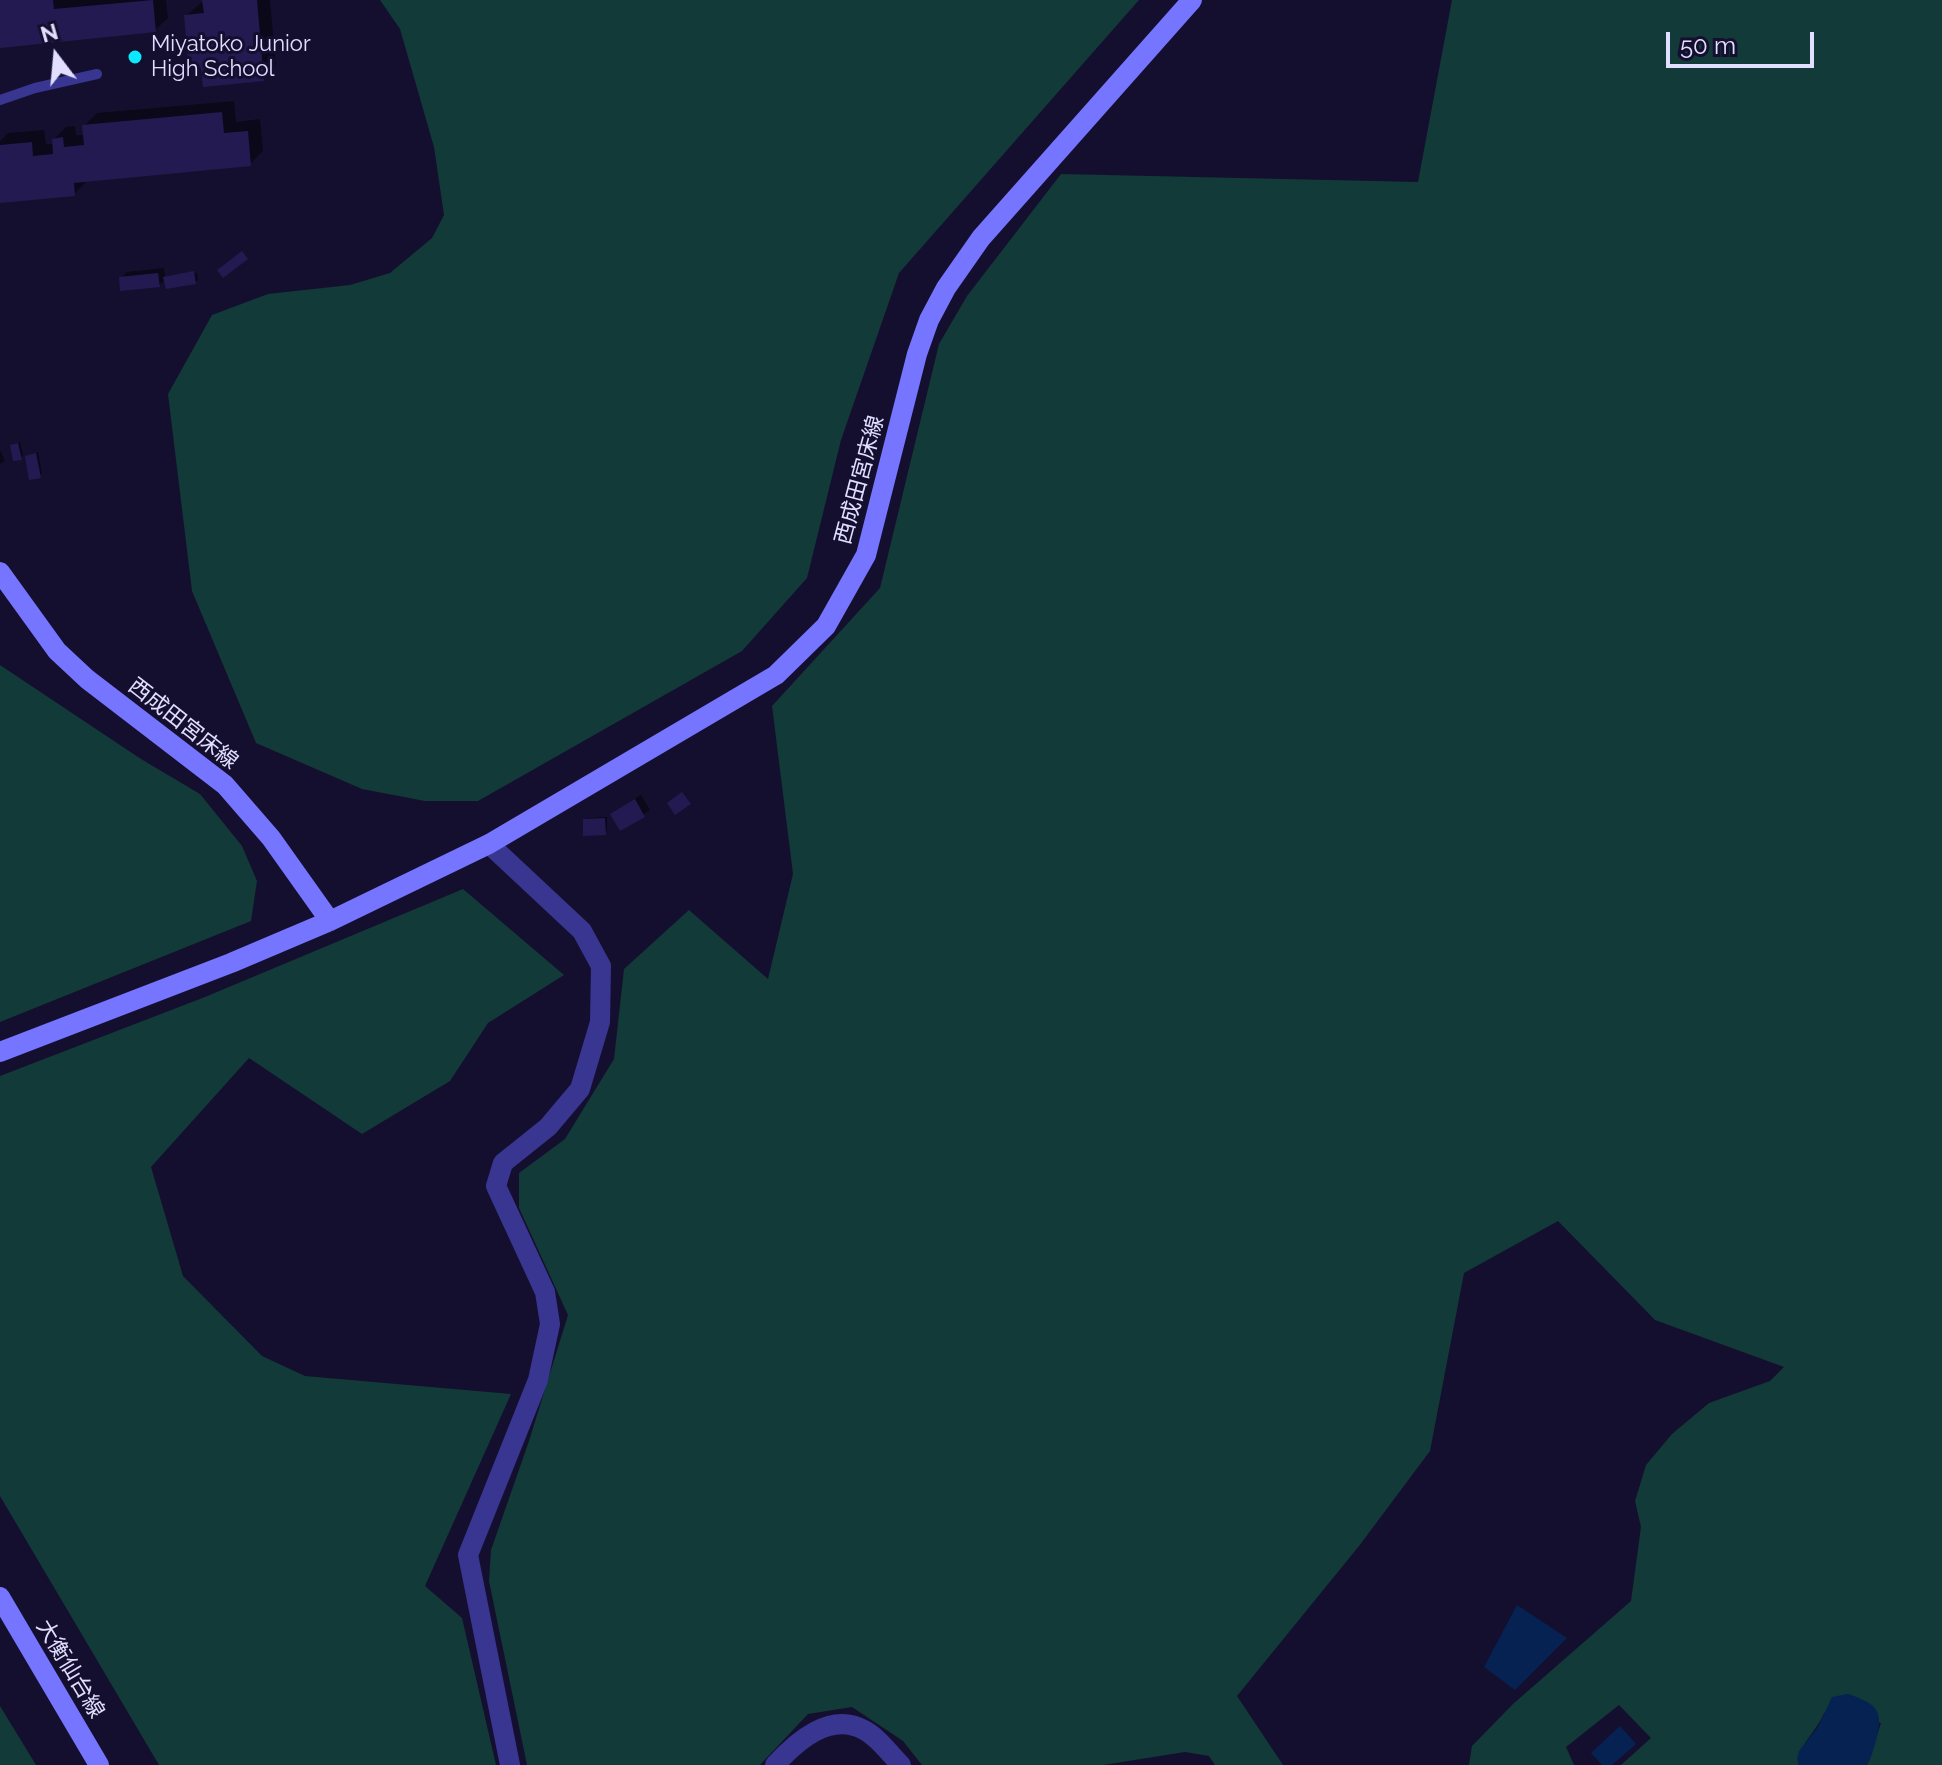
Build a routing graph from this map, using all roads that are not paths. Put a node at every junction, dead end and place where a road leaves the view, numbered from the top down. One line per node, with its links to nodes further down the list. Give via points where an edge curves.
1 (1192, 0): 5 (main road, 西成田宮床線, via 981,238 946,288 917,354 866,555 826,626 776,675)
2 (97, 74): 3 (lane)
3 (0, 100)
4 (0, 572): 6 (main road, 西成田宮床線, via 49,641 87,679 225,785 271,838)
5 (489, 844): 6 (main road, 西成田宮床線); 10 (street, via 582,931 601,966 600,1022 580,1089 548,1127 503,1163 496,1186 545,1292 550,1324 538,1380 468,1555)
6 (330, 921): 7 (main road, 西成田宮床線)
7 (0, 1052)
8 (0, 1597): 9 (main road, 大衡仙台線)
9 (99, 1765)
10 (510, 1765)
11 (775, 1765): 12 (street, via 817,1729 841,1724 863,1729)
12 (901, 1765)

